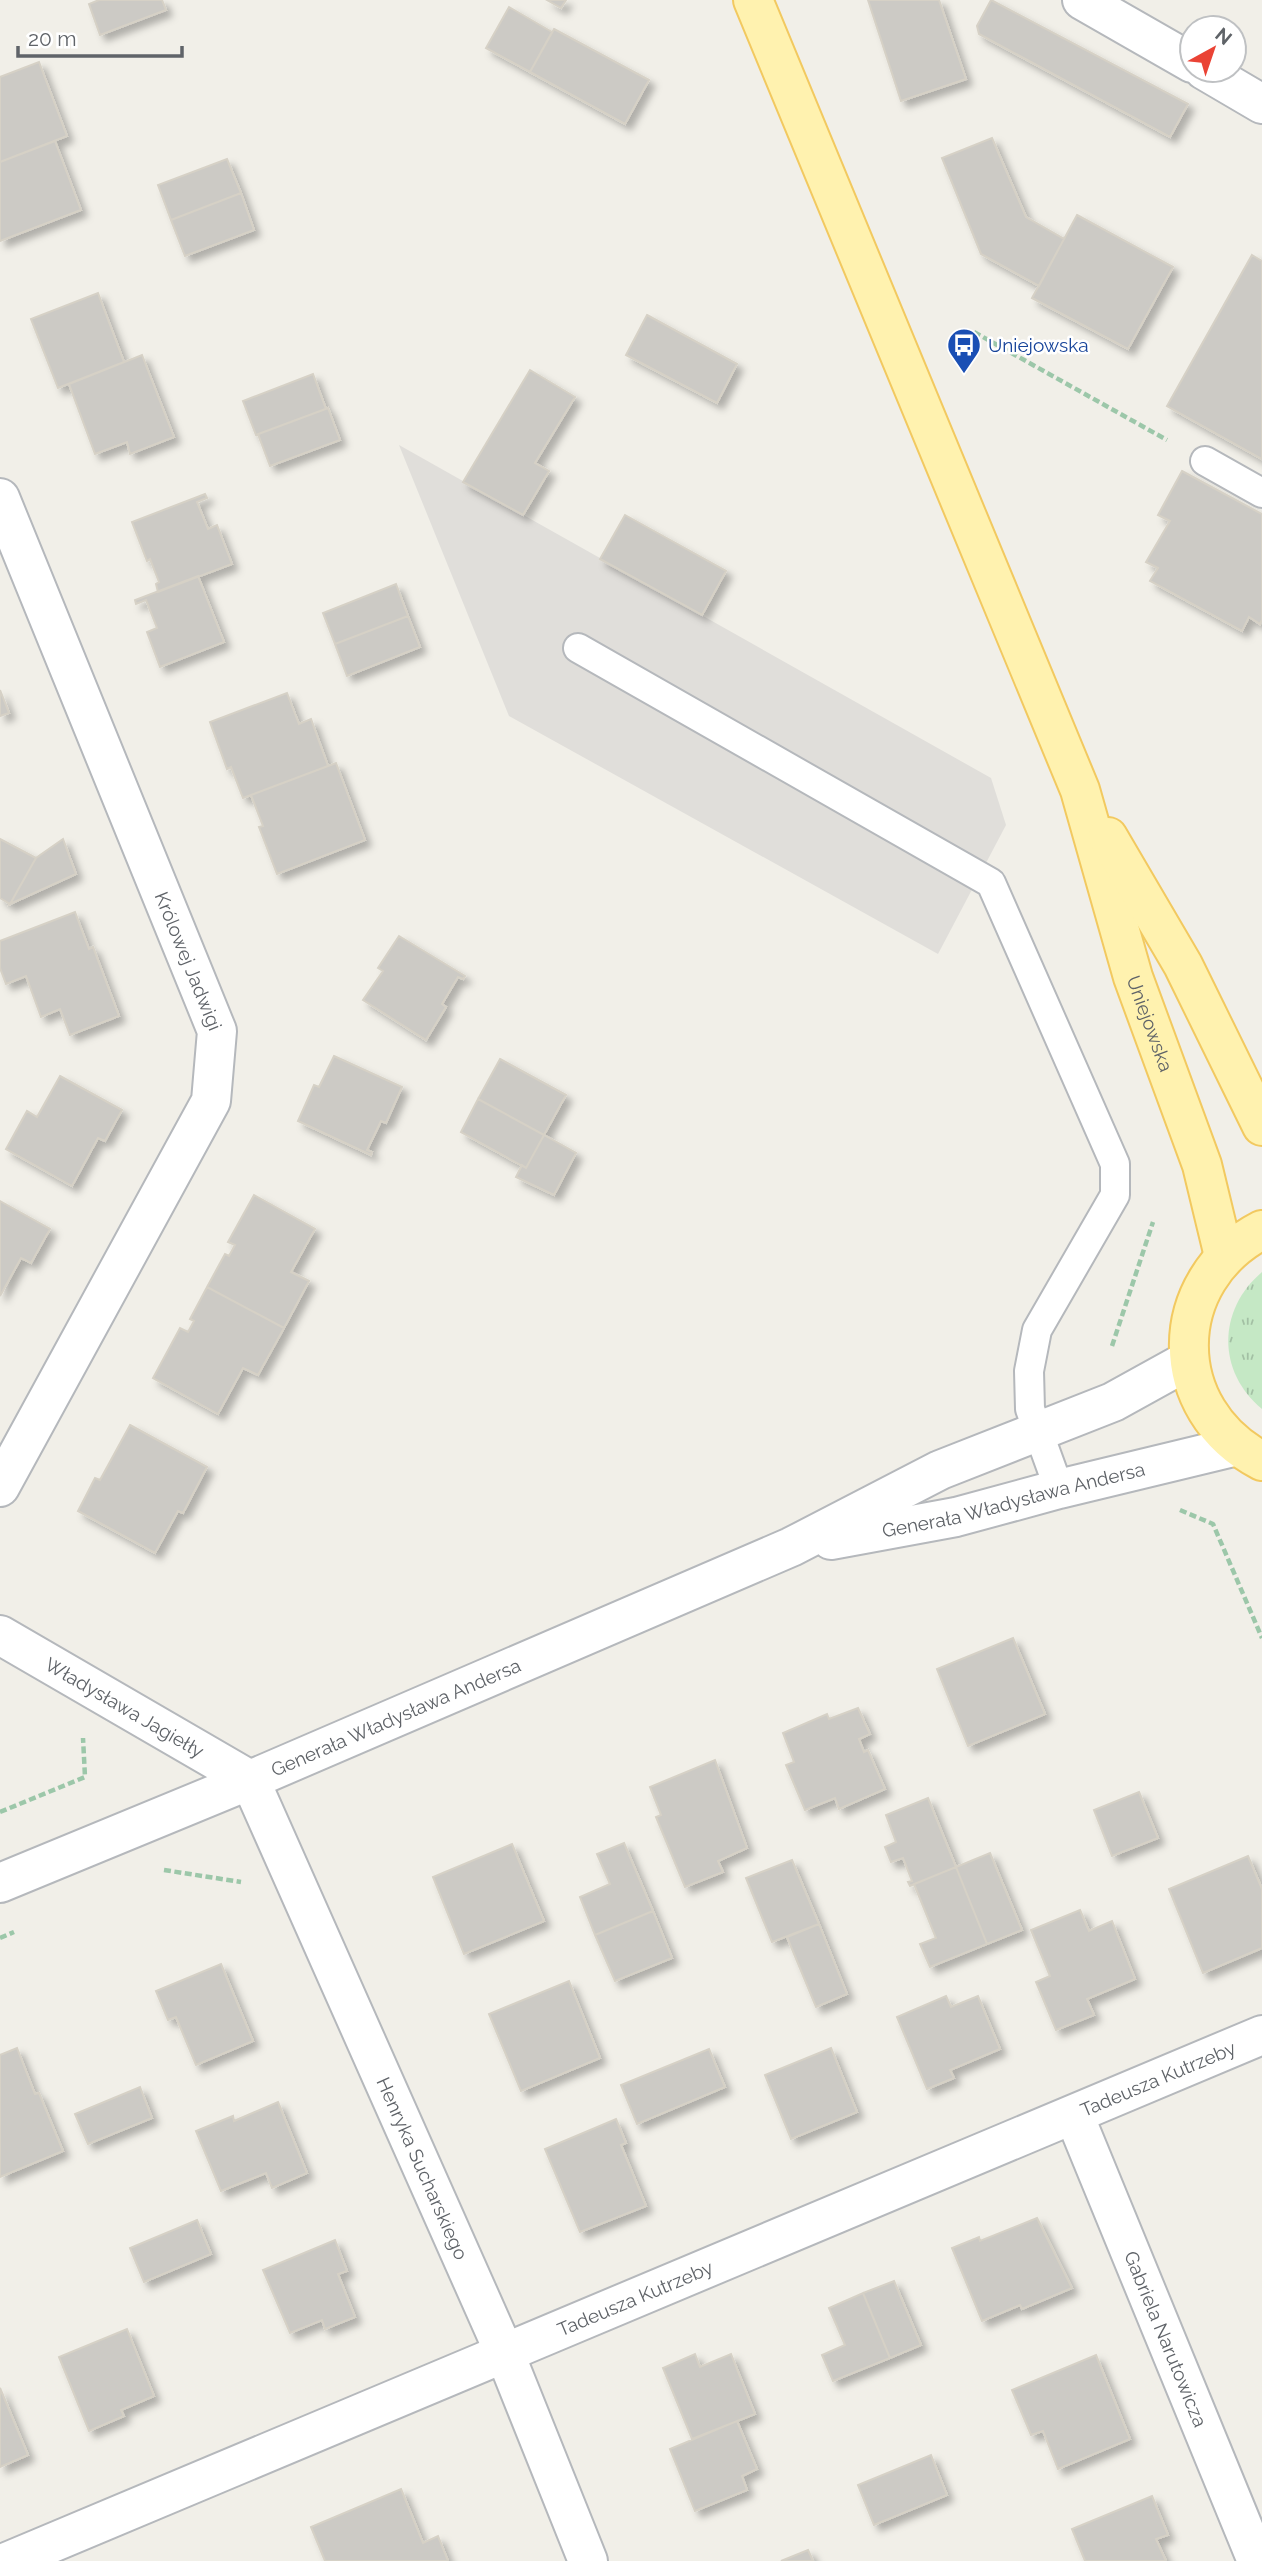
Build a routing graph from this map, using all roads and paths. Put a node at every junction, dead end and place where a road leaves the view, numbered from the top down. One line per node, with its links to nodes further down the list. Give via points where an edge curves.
1 (752, 0): 11 (main road, Uniejowska)
2 (1082, 0): 3 (street)
3 (1178, 55)
4 (1228, 84): 5 (street)
5 (1262, 104)
6 (974, 332): 7 (path)
7 (1205, 461): 8 (lane)
8 (1262, 493)
9 (0, 498): 20 (street, Królowej Jadwigi, via 217,1031 211,1101)
10 (578, 648): 18 (lane, via 991,883 1115,1164 1115,1195 1037,1330 1029,1371 1030,1409)
11 (1080, 790): 12 (main road, Uniejowska, via 1183,965); 15 (main road, Uniejowska, via 1133,977 1202,1165)
12 (1262, 1126)
13 (1157, 1209): 16 (path)
14 (1262, 1230): 15 (main road)
15 (1224, 1256): 17 (main road, via 1194,1304)
16 (1111, 1351)
17 (1189, 1360): 18 (street, Generała Władysława Andersa, via 1113,1402); 19 (main road, via 1197,1393 1214,1422)
18 (1039, 1432): 21 (lane); 23 (street, Generała Władysława Andersa, via 940,1470)
19 (1250, 1453): 21 (street, Generała Władysława Andersa)
20 (0, 1487)
21 (1059, 1489): 23 (street, Generała Władysława Andersa, via 957,1517)
22 (1176, 1509): 25 (path, via 1213,1524)
23 (791, 1548): 27 (street, Generała Władysława Andersa)
24 (0, 1635): 27 (street, Władysława Jagiełły)
25 (1262, 1638)
26 (83, 1737): 28 (path, via 85,1777)
27 (250, 1780): 29 (street, Henryka Sucharskiego); 31 (street, Generała Władysława Andersa)
28 (0, 1812)
29 (289, 1869): 30 (path, via 247,1883 165,1869); 36 (street, Henryka Sucharskiego)
30 (152, 1874)
31 (0, 1883)
32 (25, 1927): 33 (path)
33 (0, 1938)
34 (1262, 2035): 35 (street, Tadeusza Kutrzeby)
35 (1074, 2115): 36 (street, Tadeusza Kutrzeby); 39 (street, Gabriela Narutowicza)
36 (505, 2354): 37 (street, Tadeusza Kutrzeby); 38 (street, Henryka Sucharskiego)
37 (9, 2561)
38 (589, 2561)
39 (1257, 2561)

